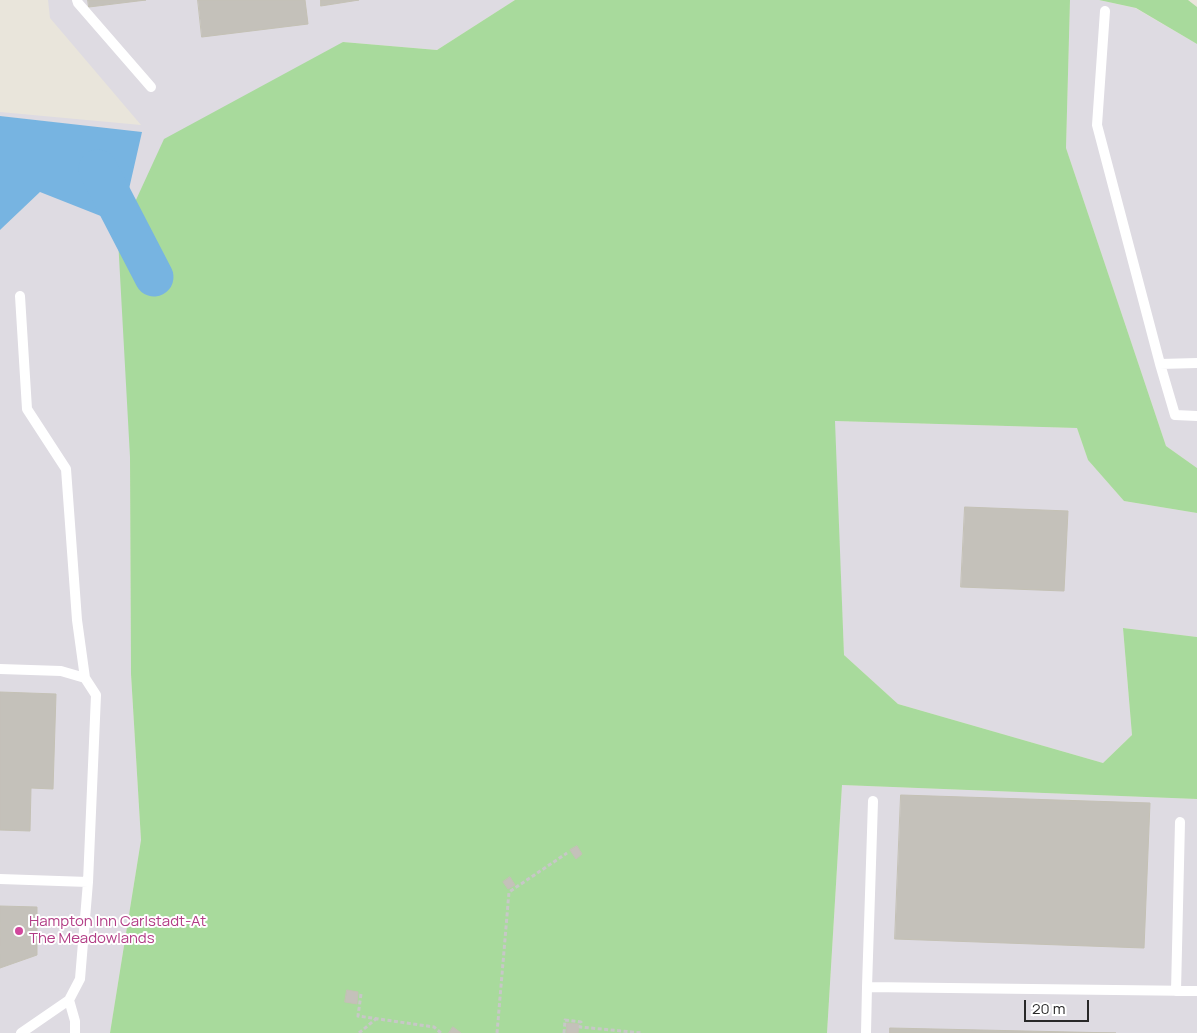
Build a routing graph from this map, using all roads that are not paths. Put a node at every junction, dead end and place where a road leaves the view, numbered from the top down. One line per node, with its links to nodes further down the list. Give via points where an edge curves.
1 (77, 0): 3 (lane)
2 (1105, 12): 6 (lane, via 1097,125)
3 (151, 87)
4 (20, 296): 9 (lane, via 27,409 66,469 77,620)
5 (1197, 363): 6 (lane)
6 (1160, 364): 7 (lane, via 1176,415)
7 (1197, 416)
8 (0, 669): 9 (lane, via 61,671)
9 (85, 678): 13 (lane, via 96,695)
10 (873, 801): 14 (lane)
11 (1180, 822): 15 (lane)
12 (0, 879): 13 (lane)
13 (88, 882): 17 (lane, via 80,979)
14 (867, 987): 15 (lane); 20 (lane)
15 (1176, 991): 16 (lane)
16 (1197, 992)
17 (69, 1000): 18 (lane); 19 (lane)
18 (21, 1033)
19 (75, 1033)
20 (866, 1033)

